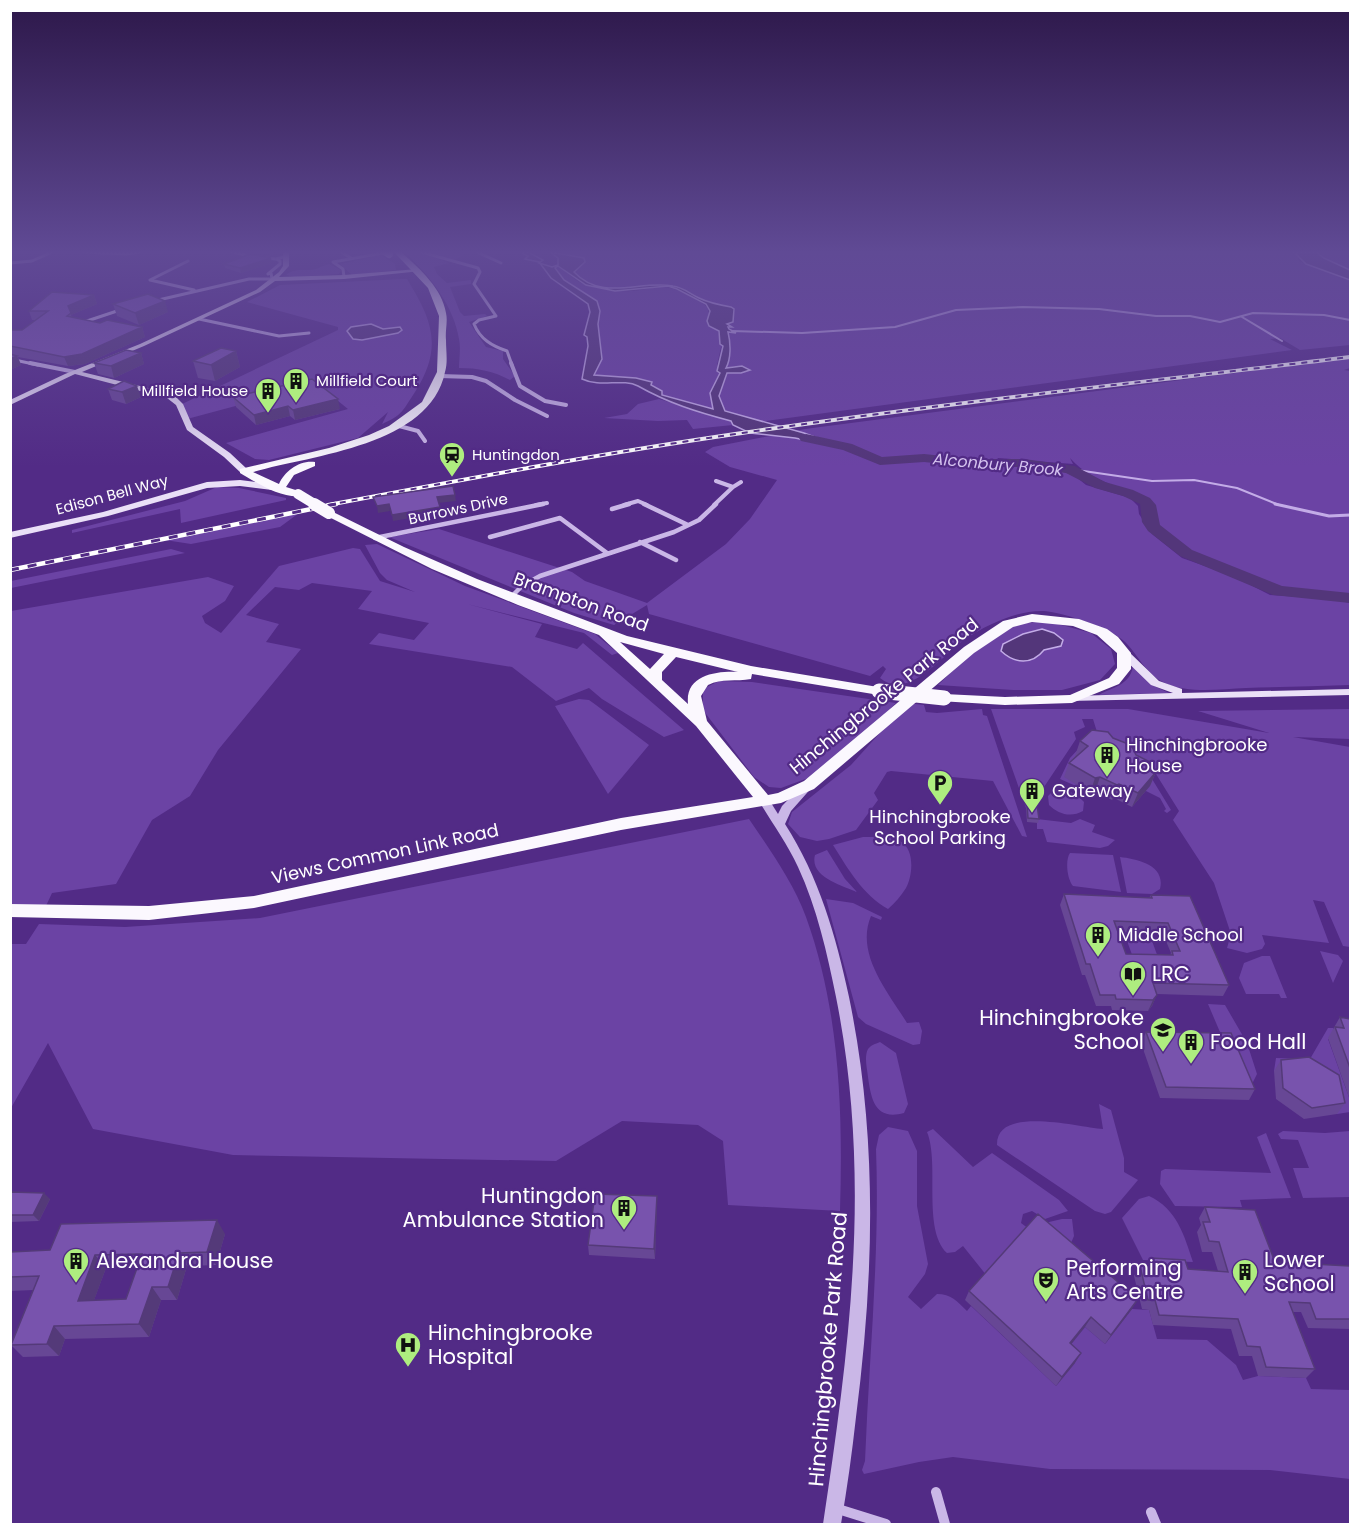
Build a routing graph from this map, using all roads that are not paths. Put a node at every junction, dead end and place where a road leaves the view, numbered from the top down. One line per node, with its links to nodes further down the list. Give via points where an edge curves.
1 (189, 324): 7 (main road)
2 (221, 324): 5 (street, via 279,336)
3 (441, 324): 8 (main road)
4 (474, 324): 10 (street, via 489,344 507,351 520,386 545,401)
5 (309, 333)
6 (10, 359): 7 (street)
7 (75, 374): 9 (main road); 15 (main road, Brampton Road, via 164,393 179,404 190,428)
8 (440, 376): 11 (street, via 486,381); 12 (main road, via 422,409 424,414)
9 (10, 403)
10 (566, 405)
11 (547, 416)
12 (403, 427): 13 (street, via 418,432); 14 (main road, via 365,447); 15 (main road, via 344,449)
13 (425, 441)
14 (320, 460): 15 (main road); 21 (main road, via 290,473)
15 (253, 471): 18 (main road); 19 (main road, Edison Bell Way); 21 (main road, Brampton Road)
16 (716, 481): 20 (street)
17 (741, 482): 20 (street)
18 (221, 483): 19 (main road, Edison Bell Way); 21 (main road)
19 (207, 484): 31 (main road, Edison Bell Way)
20 (734, 487): 28 (street, via 714,508)
21 (288, 489): 33 (main road, Brampton Road, bridge)
22 (632, 496): 23 (street)
23 (638, 501): 25 (street); 28 (street)
24 (547, 503): 33 (street, Burrows Drive)
25 (612, 510)
26 (554, 514): 27 (street)
27 (560, 518): 30 (street); 36 (street)
28 (688, 525): 34 (street)
29 (497, 528): 30 (street)
30 (502, 533): 32 (street)
31 (10, 534)
32 (490, 537)
33 (374, 538): 39 (main road, Brampton Road)
34 (640, 542): 36 (street); 37 (street)
35 (668, 550): 37 (street)
36 (607, 553): 39 (street, via 540,576)
37 (660, 554): 38 (street)
38 (676, 560)
39 (511, 597): 40 (main road, Brampton Road)
40 (600, 630): 41 (main road, Brampton Road); 44 (main road, Hinchingbrooke Park Road)
41 (673, 653): 43 (main road, Brampton Road); 44 (main road, via 655,671)
42 (1124, 653): 46 (main road, via 1155,683 1170,690); 47 (main road, via 1124,669 1114,681); 49 (main road, Hinchingbrooke Park Road, via 1102,632 1075,622 1039,618 1008,624 969,650)
43 (794, 679): 47 (main road, Brampton Road, bridge, via 944,698); 48 (main road, via 731,675 709,680 695,692)
44 (655, 680): 48 (main road, Hinchingbrooke Park Road)
45 (1350, 692): 46 (main road)
46 (1210, 694): 47 (main road)
47 (1072, 699)
48 (700, 723): 50 (main road, Hinchingbrooke Park Road)
49 (809, 785): 50 (main road, Hinchingbrooke Park Road); 51 (street, via 786,809)
50 (764, 801): 51 (street, Hinchingbrooke Park Road); 52 (main road, Views Common Link Road, via 621,824 254,902 149,913)
51 (779, 825): 54 (street, Hinchingbrooke Park Road, via 804,867 830,935 850,1023 862,1115 864,1196 859,1287)
52 (10, 910)
53 (936, 1492): 58 (street)
54 (834, 1508): 56 (street, Hinchingbrooke Park Road); 57 (street)
55 (1151, 1512): 59 (street)
56 (832, 1524)
57 (885, 1524)
58 (945, 1524)
59 (1156, 1524)

